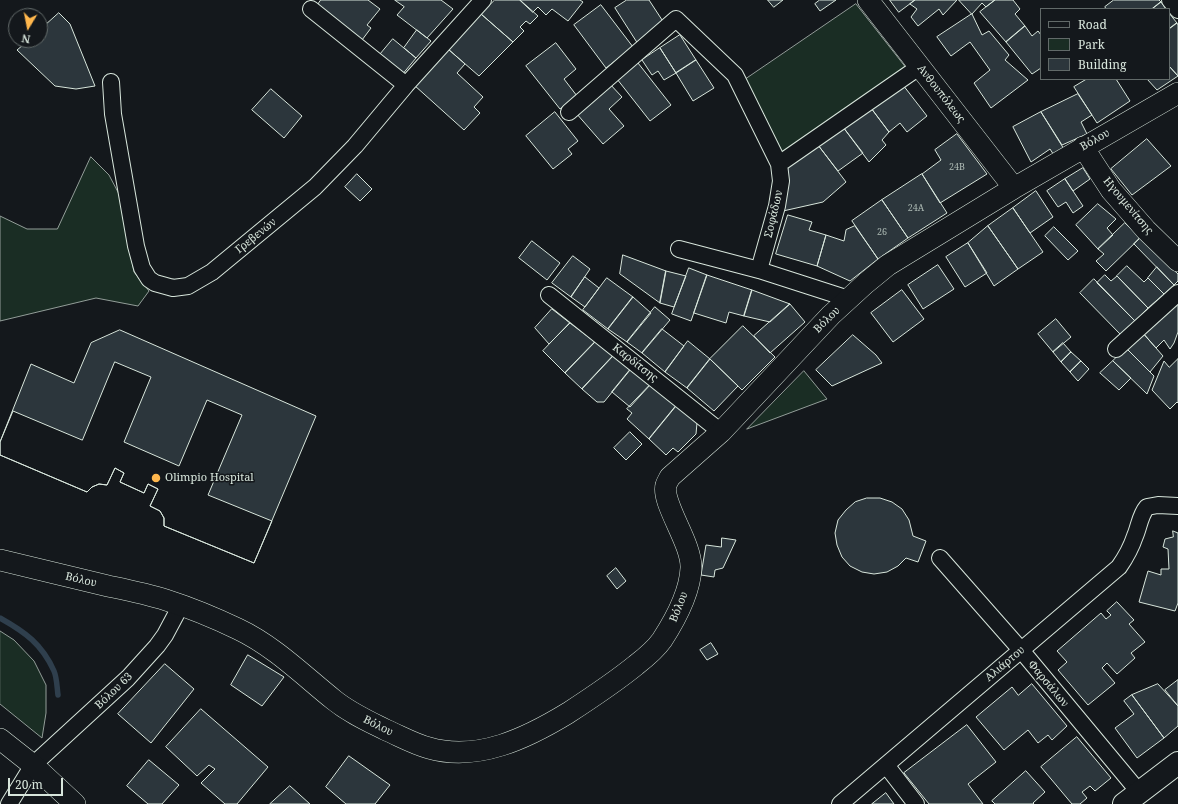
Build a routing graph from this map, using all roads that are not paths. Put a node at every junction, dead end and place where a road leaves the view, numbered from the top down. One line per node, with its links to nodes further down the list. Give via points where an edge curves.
1 (483, 0): 8 (street, Γρεβενών)
2 (868, 0): 6 (street, Ανθουπόλεως)
3 (1170, 0): 5 (street)
4 (311, 9): 8 (street)
5 (1178, 10)
6 (919, 67): 12 (street); 13 (street, Ανθουπόλεως)
7 (110, 82): 8 (street, Γρεβενών, via 113,114 139,260 149,279 173,288 188,286 208,275 315,187 355,146)
8 (406, 85)
9 (1178, 93): 11 (street, Βόλου)
10 (569, 112): 12 (street, Σοφάδων, via 676,19 735,75)
11 (1083, 147): 13 (street, Βόλου); 15 (street, Ηγουμενίτσης, via 1111,190)
12 (779, 164): 16 (street, Σοφάδων, via 781,181 777,206)
13 (1014, 188): 19 (street, Βόλου, via 888,265)
14 (679, 250): 16 (street)
15 (1178, 261)
16 (759, 270): 19 (street)
17 (1178, 293): 20 (street)
18 (549, 295): 21 (street, Καρδίτσης)
19 (849, 299): 21 (street, Βόλου)
20 (1116, 349)
21 (721, 432): 25 (street, Βόλου, via 670,478 666,485 666,496 690,555 691,568 686,594 660,644 628,671 571,711 535,731 498,747 476,751 447,751 428,748 404,738 344,708 274,651 251,636)
22 (1178, 506): 26 (street, Αλιάρτου, via 1147,507 1127,556 1119,567)
23 (940, 558): 26 (street, Φαρσάλων)
24 (0, 560): 25 (street, Βόλου)
25 (181, 605): 29 (street, Βόλου 63, via 165,635 142,664)
26 (1021, 650): 30 (street, Αλιάρτου); 31 (street, Φαρσάλων)
27 (0, 739): 29 (street)
28 (1178, 763): 31 (main road)
29 (33, 765): 32 (street, Βόλου 63); 33 (street)
30 (886, 765): 34 (street, Αλιάρτου); 35 (street)
31 (1132, 798)
32 (9, 804)
33 (76, 804)
34 (840, 804)
35 (916, 804)

